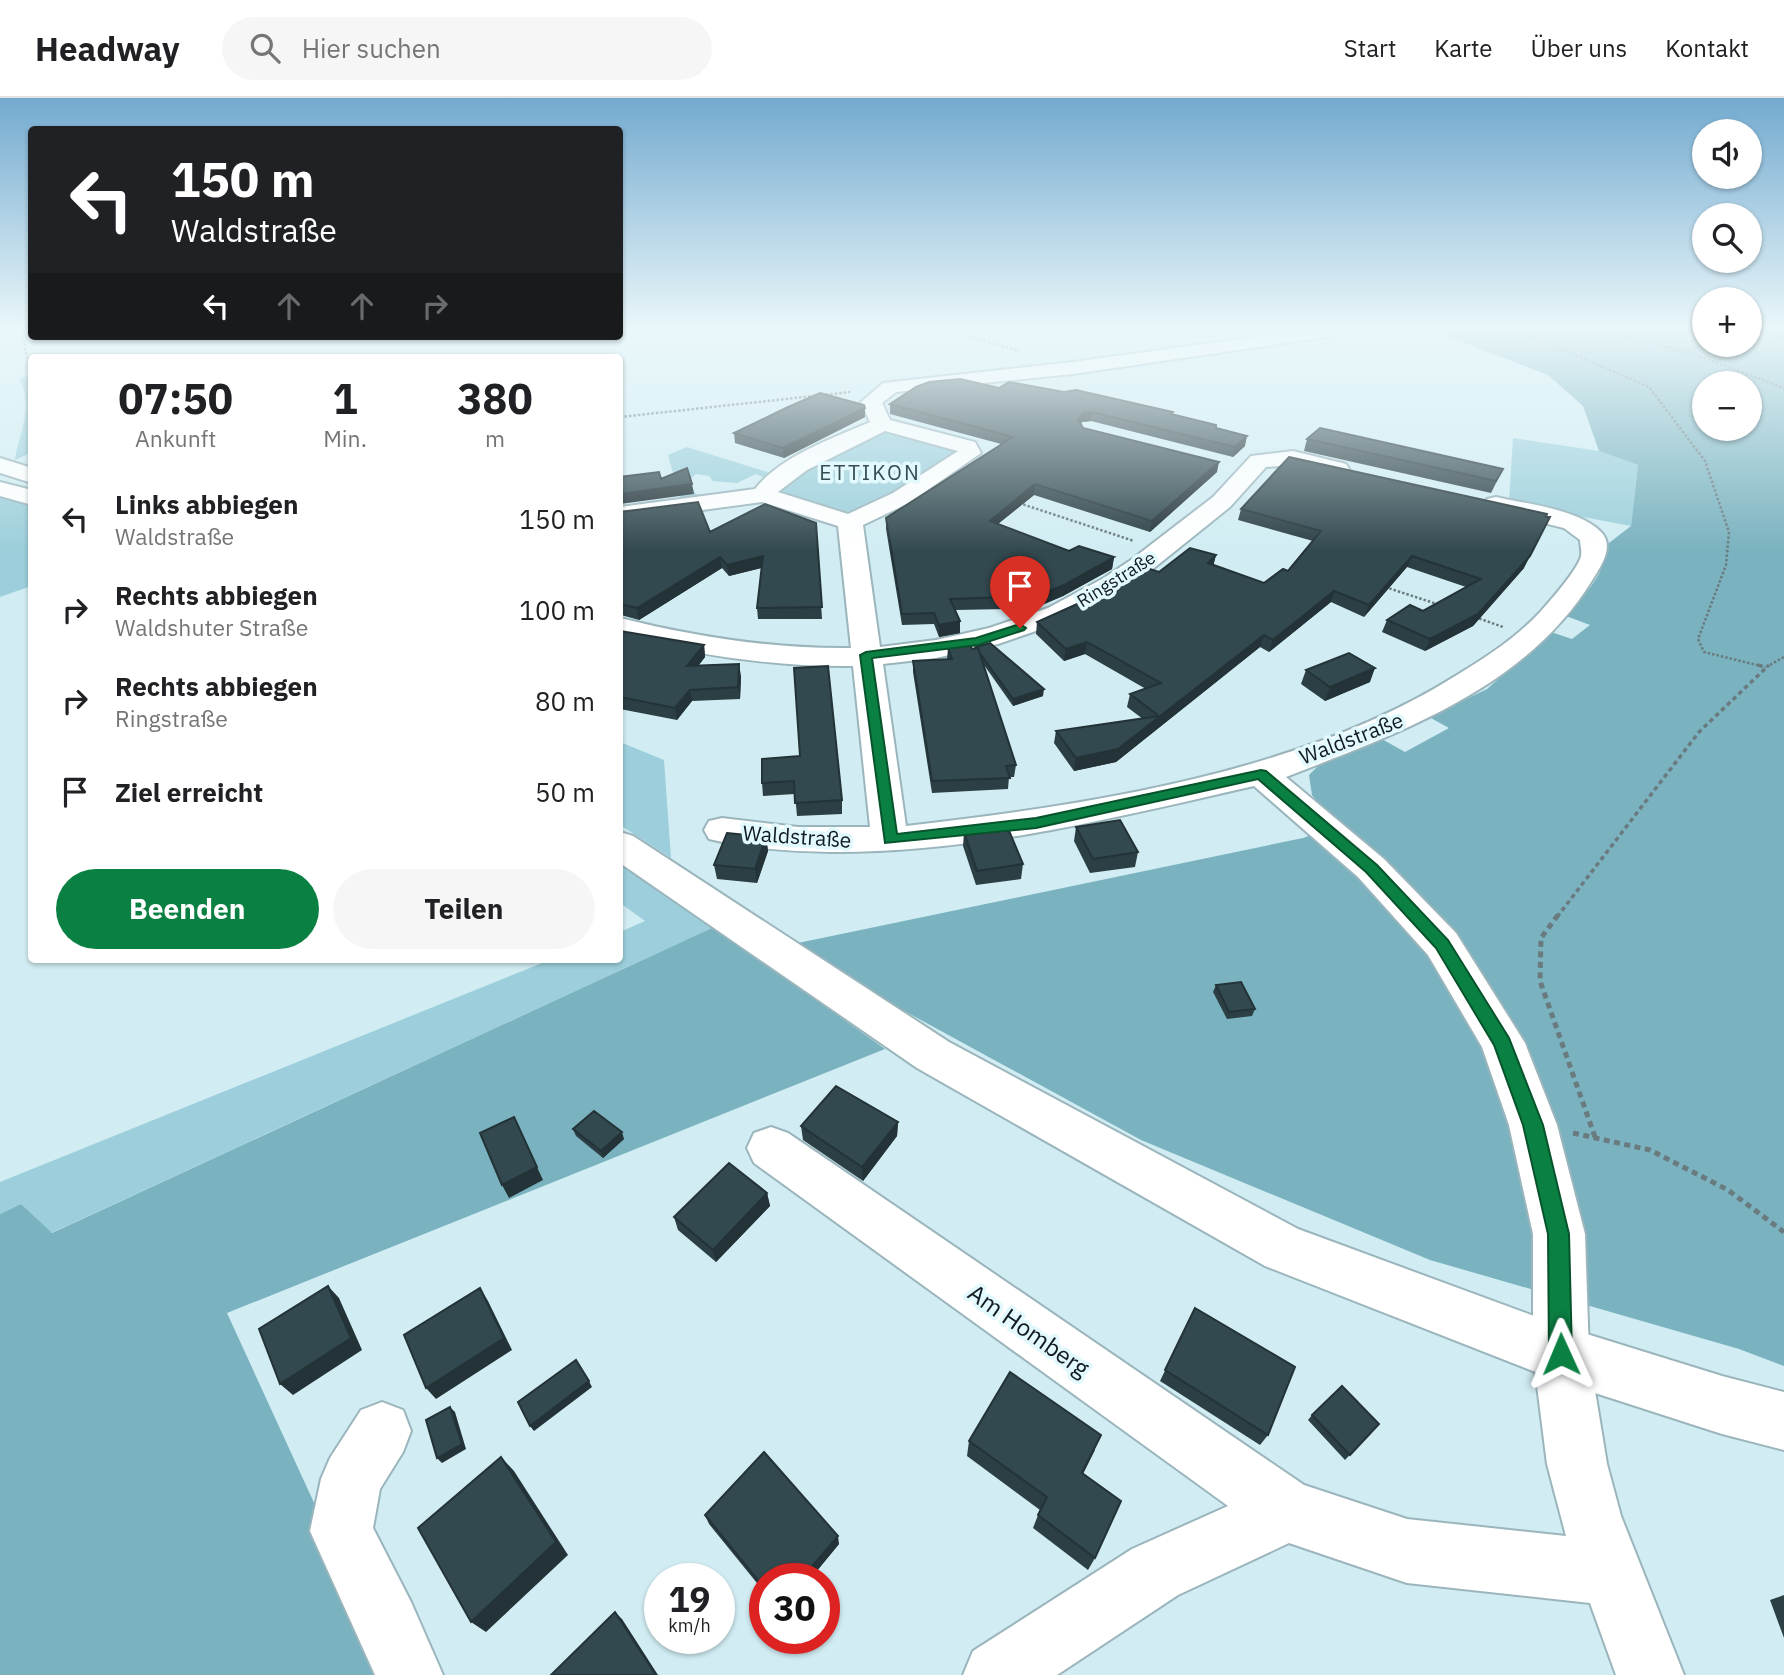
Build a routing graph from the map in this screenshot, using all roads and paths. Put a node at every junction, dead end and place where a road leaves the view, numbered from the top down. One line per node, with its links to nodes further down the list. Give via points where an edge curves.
1 (741, 404): 4 (path)
2 (872, 404): 5 (street)
3 (1662, 404): 26 (path, via 1704,461 1729,532 1727,565 1698,639 1704,652)
4 (623, 417)
5 (883, 424): 12 (street, via 799,465); 17 (street, via 967,447 970,453 901,498)
6 (1223, 464): 8 (street)
7 (0, 465): 10 (street)
8 (1250, 471): 9 (street, Ringstraße, via 1259,461 1293,458); 18 (street, Ringstraße, via 1227,497)
9 (1358, 473)
10 (28, 475)
11 (0, 488): 13 (street)
12 (763, 495): 16 (street); 17 (street)
13 (28, 497)
14 (1465, 498): 27 (street, Waldstraße, via 1541,514 1586,530 1592,537 1594,556 1569,596 1533,637 1430,706)
15 (1016, 502): 18 (path)
16 (623, 514)
17 (850, 522): 24 (street)
18 (1161, 550): 24 (street, Ringstraße, via 1114,584 1045,620 978,641)
19 (1374, 584): 20 (path)
20 (1443, 606)
21 (1466, 613): 23 (path)
22 (623, 628): 24 (street, Ringstraße, via 737,651)
23 (1511, 630)
24 (866, 655): 29 (street)
25 (1784, 657): 26 (path)
26 (1766, 667): 32 (path, via 1699,732 1541,939 1540,981)
27 (1261, 774): 29 (street, Waldstraße, via 1036,823); 31 (street, via 1371,868 1442,944 1503,1043)
28 (722, 830): 29 (street, Waldstraße, via 798,839)
29 (890, 840)
30 (623, 847): 35 (street, via 933,1055 1283,1248)
31 (1533, 1125): 32 (path); 35 (street, via 1559,1234)
32 (1595, 1137): 34 (path, via 1650,1150 1728,1190)
33 (771, 1148): 38 (street, Am Homberg)
34 (1784, 1232)
35 (1561, 1354): 36 (street); 39 (street, via 1577,1464)
36 (1784, 1421)
37 (382, 1431): 40 (street, via 351,1479 341,1531)
38 (1287, 1511): 39 (street, Am Homberg, via 1407,1551); 41 (street, via 1154,1572)
39 (1611, 1573): 42 (street)
40 (409, 1675)
41 (997, 1675)
42 (1650, 1675)

